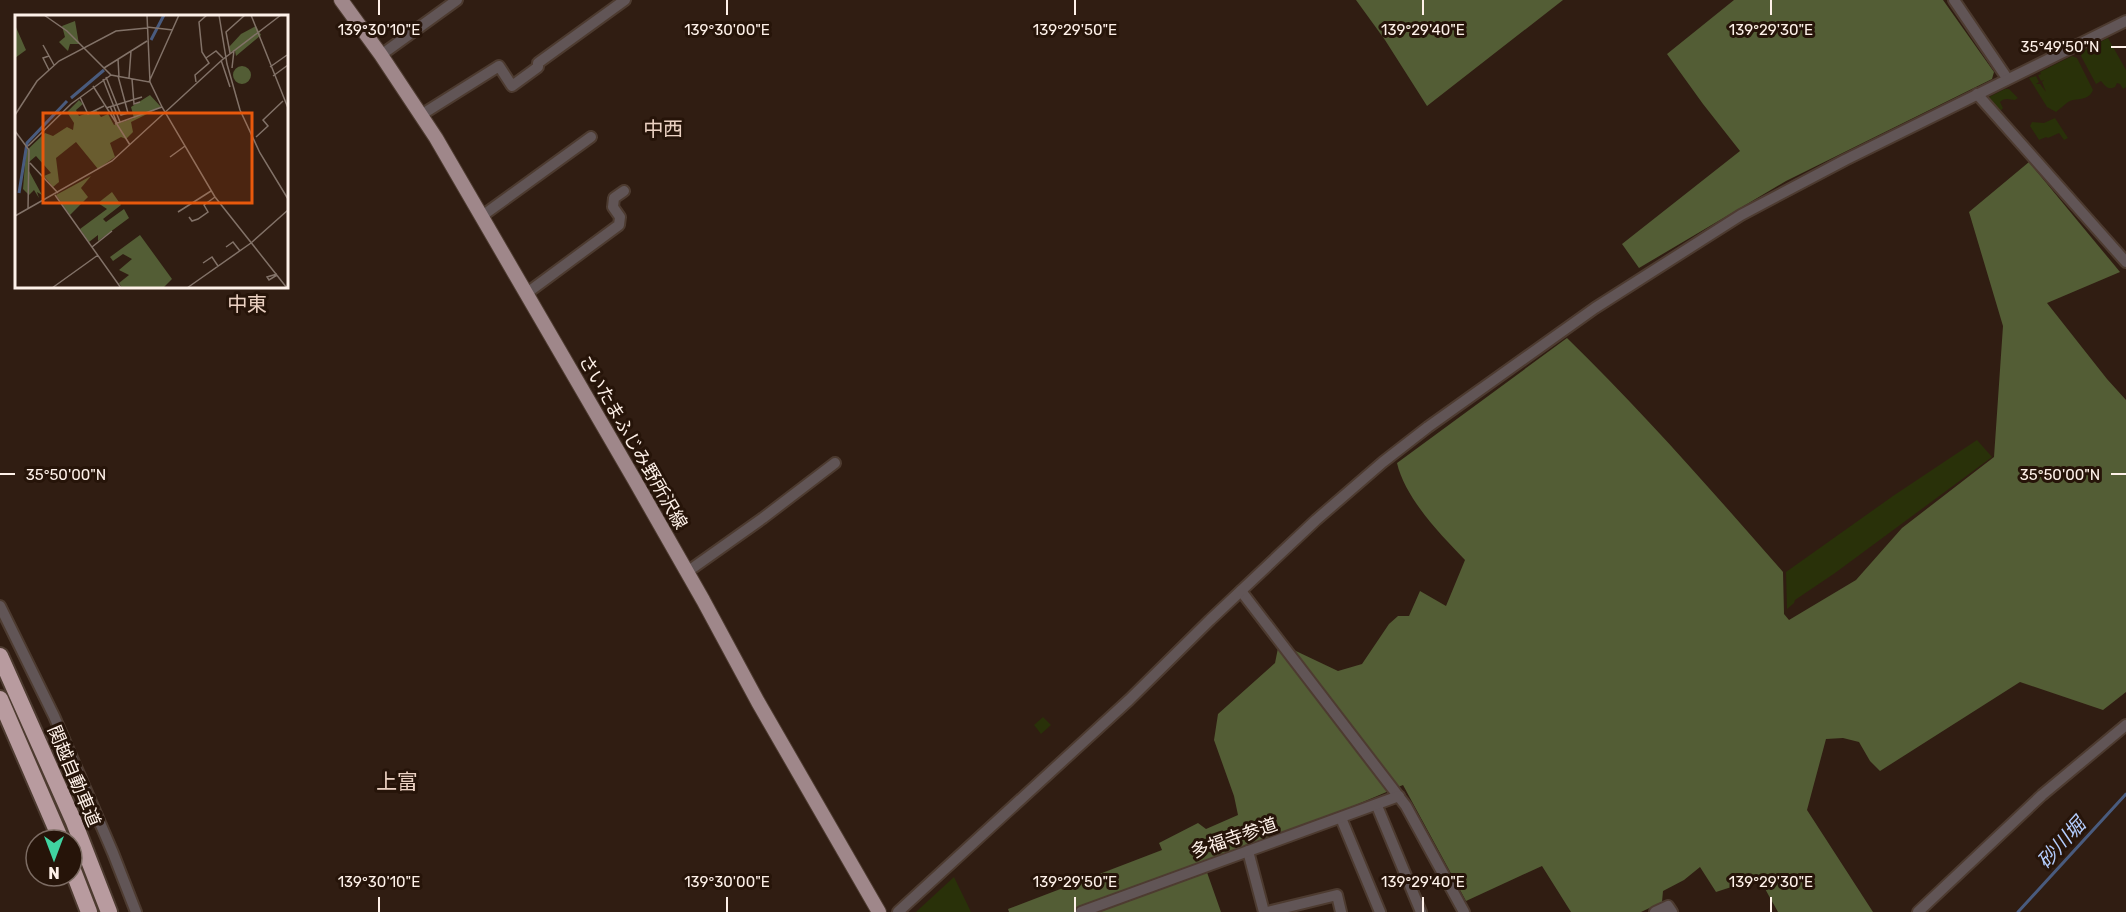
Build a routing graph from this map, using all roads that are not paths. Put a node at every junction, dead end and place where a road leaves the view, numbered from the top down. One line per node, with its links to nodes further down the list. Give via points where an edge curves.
1 (341, 0): 6 (main road, さいたまふじみ野所沢線)
2 (457, 0): 6 (street)
3 (625, 0): 9 (street, via 512,86 499,66)
4 (1954, 0): 7 (street)
5 (2126, 21): 7 (street)
6 (381, 55): 9 (main road, さいたまふじみ野所沢線)
7 (2007, 78): 8 (street)
8 (1977, 94): 13 (street); 17 (street, via 1750,209 1588,313 1383,462)
9 (422, 115): 12 (main road, さいたまふじみ野所沢線)
10 (591, 137): 12 (street)
11 (624, 191): 14 (street, via 614,198 619,225)
12 (482, 216): 14 (main road, さいたまふじみ野所沢線)
13 (2126, 262)
14 (527, 293): 16 (main road, さいたまふじみ野所沢線)
15 (835, 463): 16 (street)
16 (687, 572): 31 (main road, さいたまふじみ野所沢線)
17 (1241, 591): 22 (street); 32 (street, via 1129,700)
18 (0, 606): 30 (street)
19 (0, 656): 29 (highway, 関越自動車道)
20 (0, 699): 25 (highway, 関越自動車道)
21 (2126, 724): 41 (street, via 2042,795)
22 (1399, 796): 23 (street, 多福寺参道); 38 (street)
23 (1377, 806): 24 (street, 多福寺参道); 37 (street)
24 (1341, 818): 26 (street, 多福寺参道); 36 (street)
25 (56, 828)
26 (1248, 851): 33 (street, 多福寺参道); 34 (street)
27 (80, 888): 28 (highway)
28 (89, 912)
29 (109, 912)
30 (136, 912)
31 (879, 912)
32 (898, 912)
33 (1081, 912)
34 (1266, 912): 35 (street, via 1337,895)
35 (1341, 912)
36 (1380, 912)
37 (1421, 912)
38 (1464, 912)
39 (1655, 912): 40 (street, via 1668,906)
40 (1672, 912)
41 (1918, 912)

